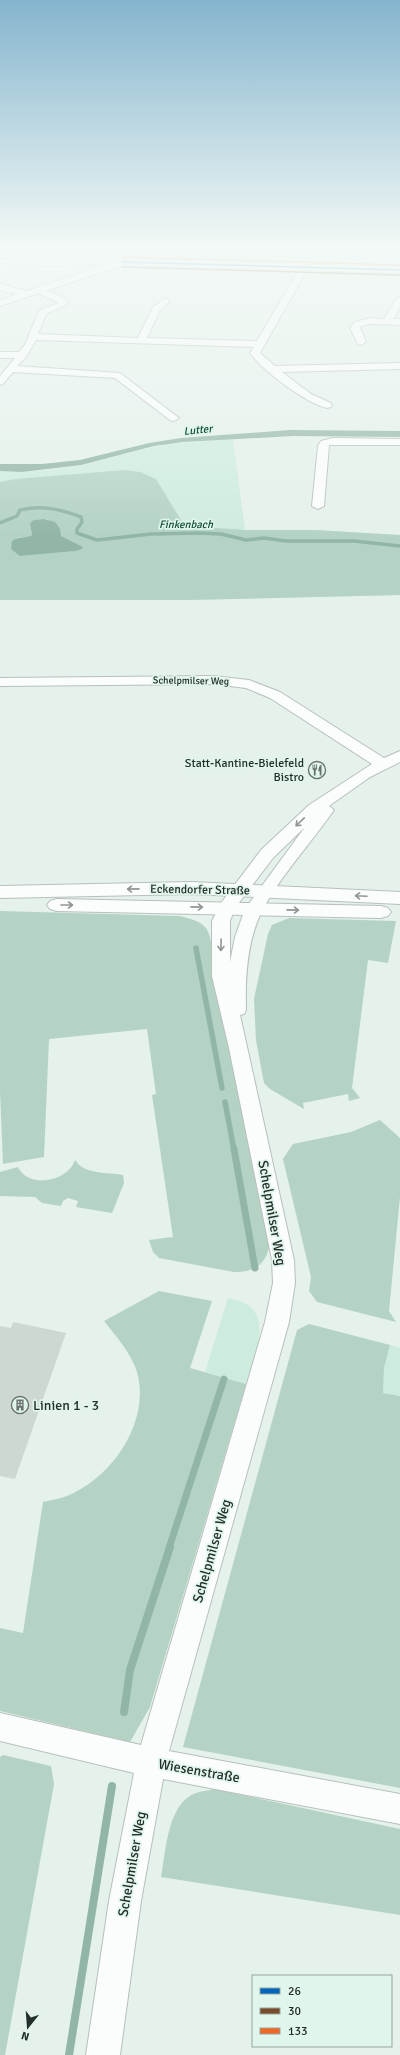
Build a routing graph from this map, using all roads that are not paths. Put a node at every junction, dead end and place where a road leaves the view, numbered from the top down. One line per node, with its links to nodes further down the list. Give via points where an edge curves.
1 (258, 344): 7 (street, via 255,355)
2 (28, 345): 4 (street)
3 (0, 355): 4 (street)
4 (23, 355): 6 (street)
5 (400, 366): 7 (street)
6 (11, 369): 8 (street); 10 (street, via 117,375)
7 (272, 370): 9 (street, via 307,396)
8 (0, 382)
9 (328, 405)
10 (174, 418)
11 (400, 442): 12 (street, via 325,443)
12 (318, 506)
13 (0, 682): 15 (street, Schelpmilser Weg, via 212,680 249,684 276,695)
14 (400, 756): 15 (street, Schelpmilser Weg)
15 (382, 764): 16 (street, Schelpmilser Weg)
16 (365, 774): 17 (street, Schelpmilser Weg, one-way to 17, via 315,808 267,854); 18 (street, Schelpmilser Weg, via 327,809 289,858)
17 (242, 890): 18 (main road, Eckendorfer Straße); 19 (main road, Eckendorfer Straße, one-way to 19); 22 (street, Schelpmilser Weg)
18 (268, 891): 20 (main road, Eckendorfer Straße, one-way to 18); 23 (street, Schelpmilser Weg)
19 (0, 892)
20 (400, 898)
21 (0, 905): 22 (main road, Eckendorfer Straße, one-way to 22)
22 (227, 907): 23 (main road, Eckendorfer Straße); 25 (street, Schelpmilser Weg, one-way to 25, via 221,921 221,976)
23 (254, 909): 24 (main road, Eckendorfer Straße, one-way to 24); 25 (street, Schelpmilser Weg, via 244,936 236,978)
24 (400, 912)
25 (239, 1048): 27 (street, Schelpmilser Weg, via 279,1239 283,1272 282,1297)
26 (0, 1727): 27 (street, Wiesenstraße)
27 (151, 1762): 28 (street, Wiesenstraße); 29 (street, Schelpmilser Weg, via 125,1900)
28 (400, 1809)
29 (103, 2055)

